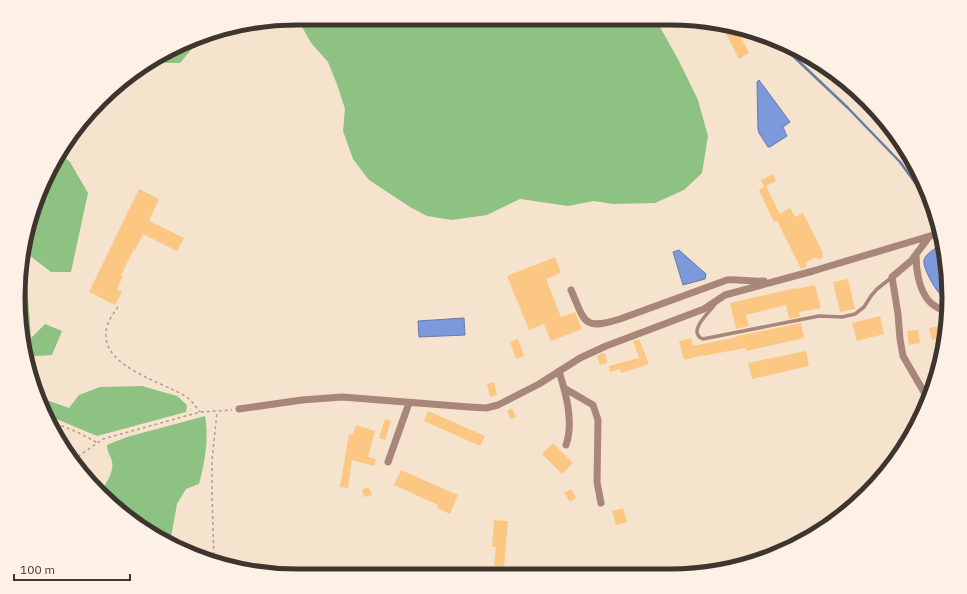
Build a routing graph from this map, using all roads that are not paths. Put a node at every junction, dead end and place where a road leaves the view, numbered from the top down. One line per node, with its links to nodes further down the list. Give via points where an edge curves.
1 (935, 235): 2 (street)
2 (929, 237): 3 (street); 5 (street)
3 (916, 255): 4 (street); 8 (street, via 918,277 923,292 934,306)
4 (892, 277): 7 (lane, via 870,296 864,307 855,314 842,317 819,316 706,339 700,338 697,331 699,323); 11 (street, via 903,356)
5 (782, 279): 6 (street, via 727,280 620,319 596,324 583,318); 7 (street)
6 (571, 290)
7 (719, 299): 9 (street, via 704,309 606,346)
8 (941, 309)
9 (559, 371): 10 (street); 12 (street, via 498,405 486,408)
10 (564, 388): 14 (street, via 569,422); 16 (street, via 593,405 596,412 597,482)
11 (924, 393)
12 (409, 402): 13 (street, via 342,396); 15 (street)
13 (239, 409)
14 (566, 445)
15 (388, 462)
16 (601, 503)

